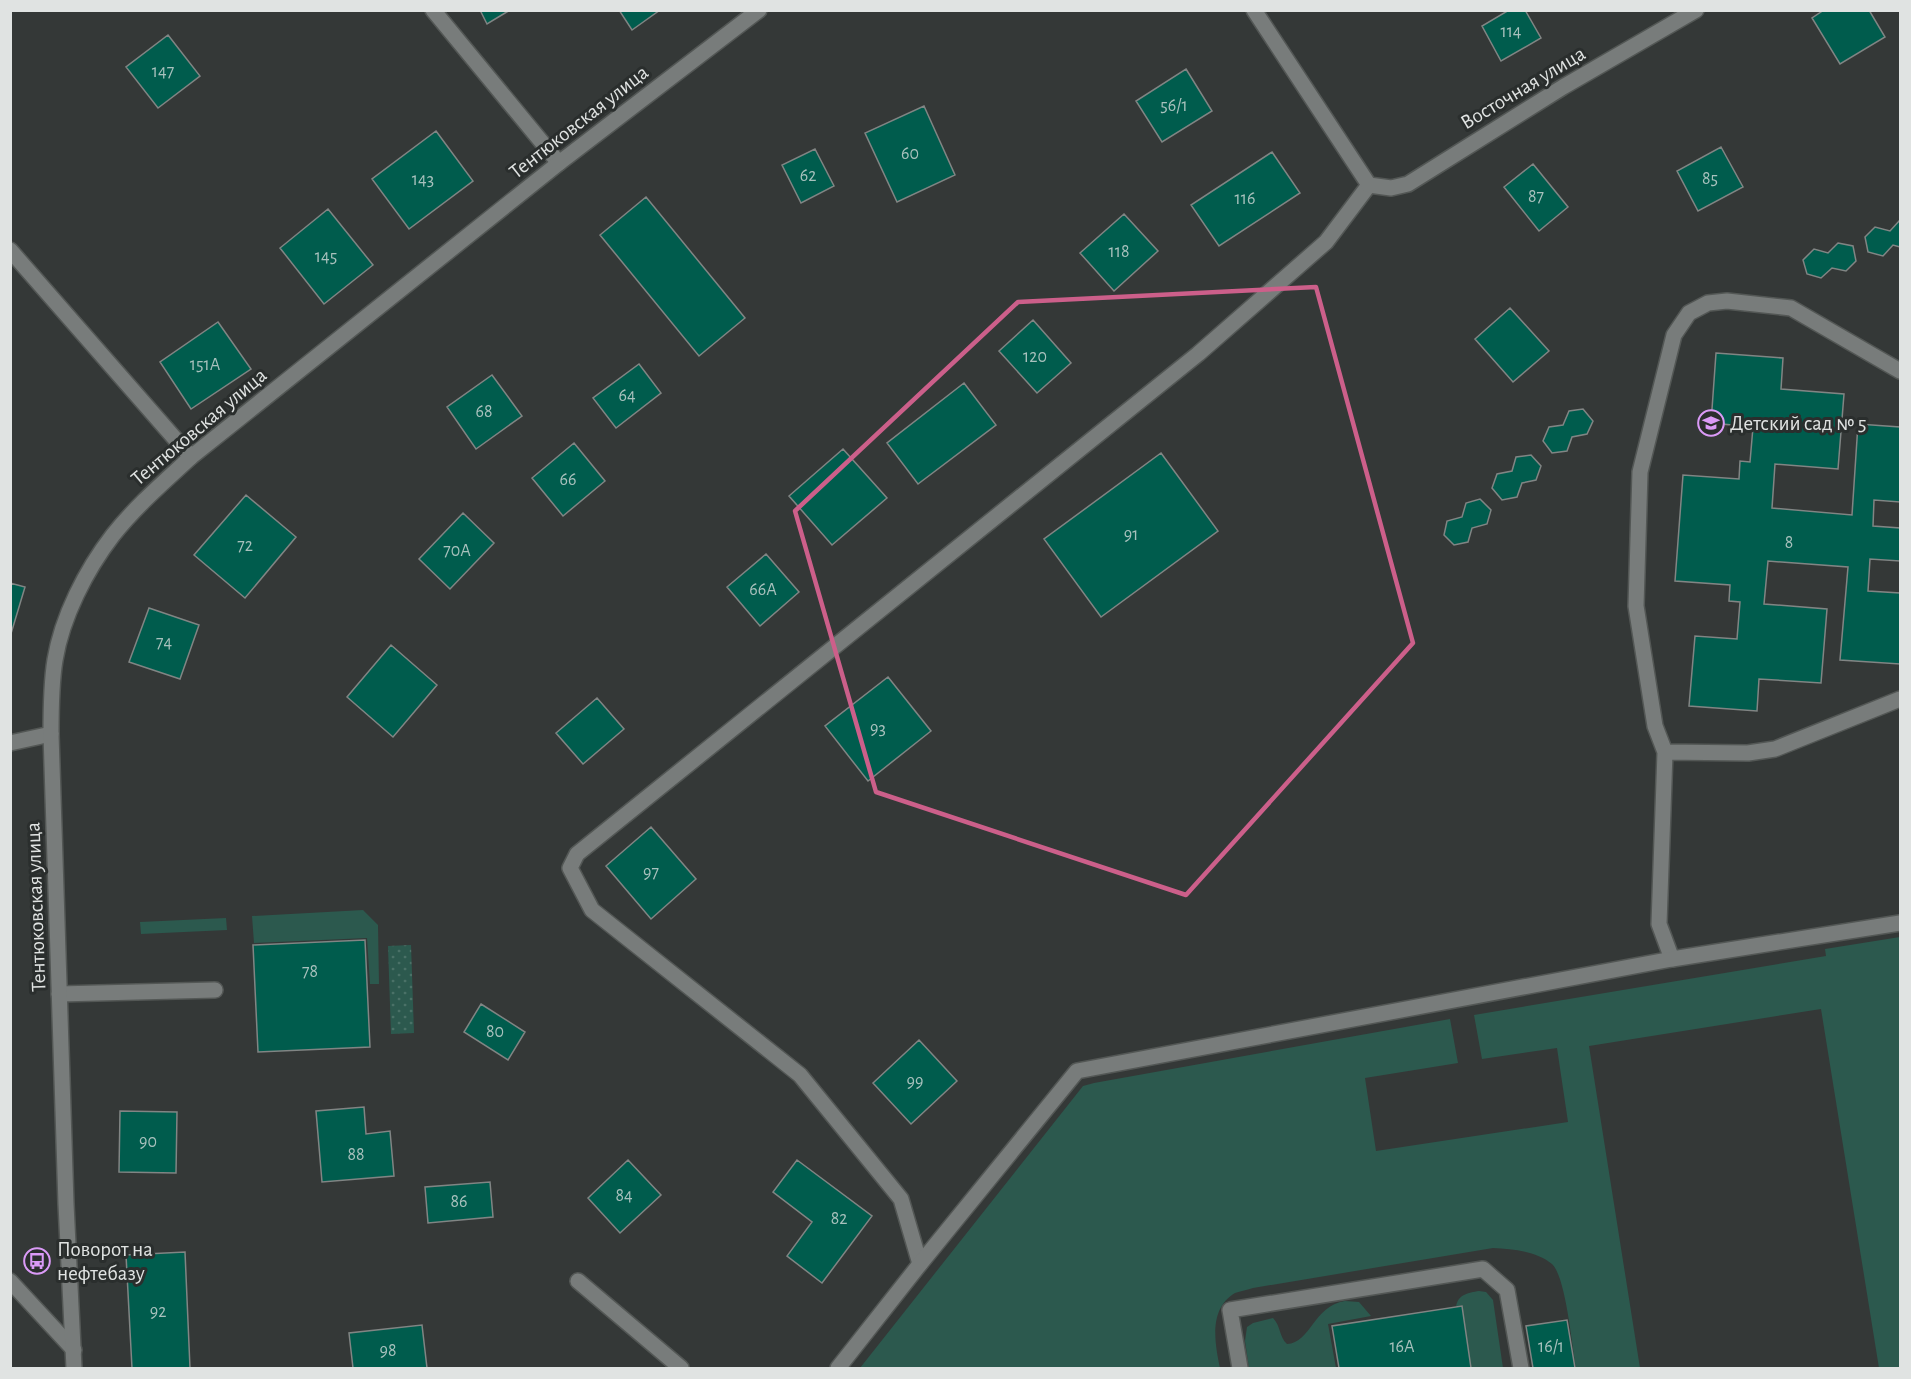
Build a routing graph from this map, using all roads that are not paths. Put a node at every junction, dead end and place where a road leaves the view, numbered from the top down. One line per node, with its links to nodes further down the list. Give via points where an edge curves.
1 (433, 10): 5 (street)
2 (759, 10): 5 (street, Тентюковская улица)
3 (1254, 10): 6 (street)
4 (1696, 10): 6 (street, Восточная улица, via 1408,184 1391,188)
5 (559, 164): 9 (street, Тентюковская улица)
6 (1369, 186): 18 (street, via 1326,242 1198,354 577,854 570,868 592,910 800,1075 901,1199)
7 (10, 250): 9 (street)
8 (1900, 371): 13 (street, via 1791,308 1727,301 1708,303 1689,313 1674,335 1640,472 1635,606 1655,726)
9 (191, 456): 11 (street, Тентюковская улица, via 112,536 88,573 61,634 55,660)
10 (1900, 699): 13 (street, via 1775,749 1748,753)
11 (51, 734): 12 (street); 17 (street, Тентюковская улица)
12 (10, 743)
13 (1665, 752): 15 (street, via 1659,924)
14 (1900, 923): 15 (street)
15 (1672, 959): 18 (street, via 1077,1071)
16 (215, 990): 17 (street)
17 (59, 994): 21 (street, Тентюковская улица)
18 (920, 1264): 24 (street)
19 (10, 1281): 21 (street)
20 (578, 1281): 23 (street)
21 (74, 1350): 22 (street, Тентюковская улица)
22 (74, 1368)
23 (681, 1368)
24 (838, 1368)
25 (1240, 1368): 26 (street, via 1230,1310 1483,1269 1507,1290)
26 (1521, 1368)

